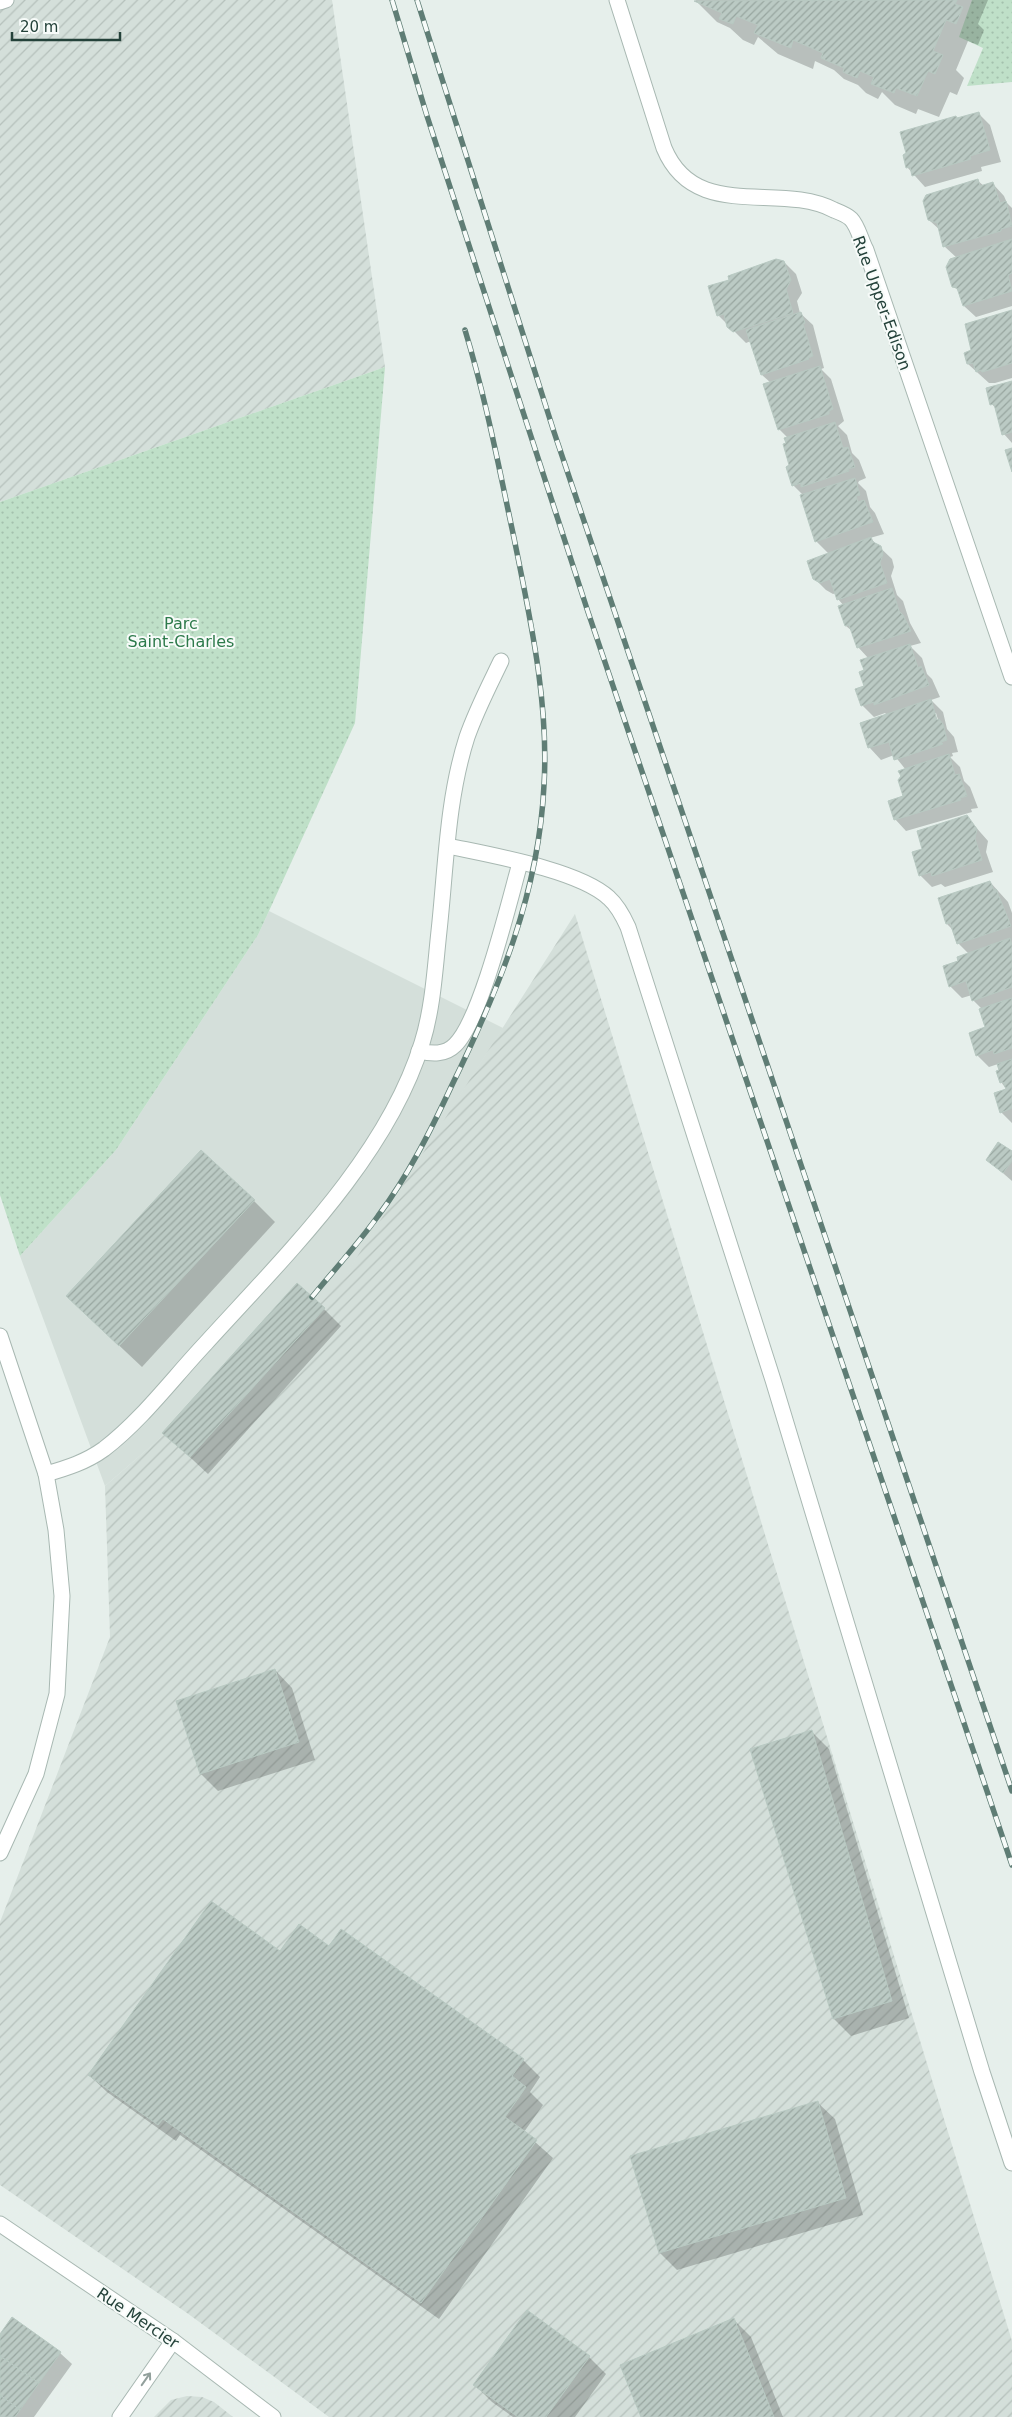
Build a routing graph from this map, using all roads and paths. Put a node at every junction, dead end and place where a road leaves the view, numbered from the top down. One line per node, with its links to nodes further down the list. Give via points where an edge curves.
1 (6, 0): 3 (street)
2 (617, 0): 5 (street, Rue Upper-Edison, via 664,148 670,163 682,176 706,190 734,197 801,199 825,205 851,218 866,250)
3 (0, 2)
4 (501, 661): 6 (street, via 478,706 466,740)
5 (1012, 677)
6 (448, 846): 7 (street); 8 (street, via 434,976)
7 (520, 863): 8 (street, via 490,966 464,1033 448,1050); 12 (street, via 597,888 621,911 628,927 776,1389 979,2063)
8 (419, 1051): 10 (street, via 406,1088 374,1144 275,1267 114,1441 89,1459)
9 (0, 1336): 10 (street)
10 (46, 1474): 11 (street, via 56,1530 62,1596 57,1694 36,1774)
11 (0, 1854)
12 (1012, 2162)
13 (0, 2224): 14 (street, Rue Mercier)
14 (173, 2341): 15 (street, one-way to 14); 16 (street, Rue Mercier)
15 (120, 2417)
16 (272, 2417)

